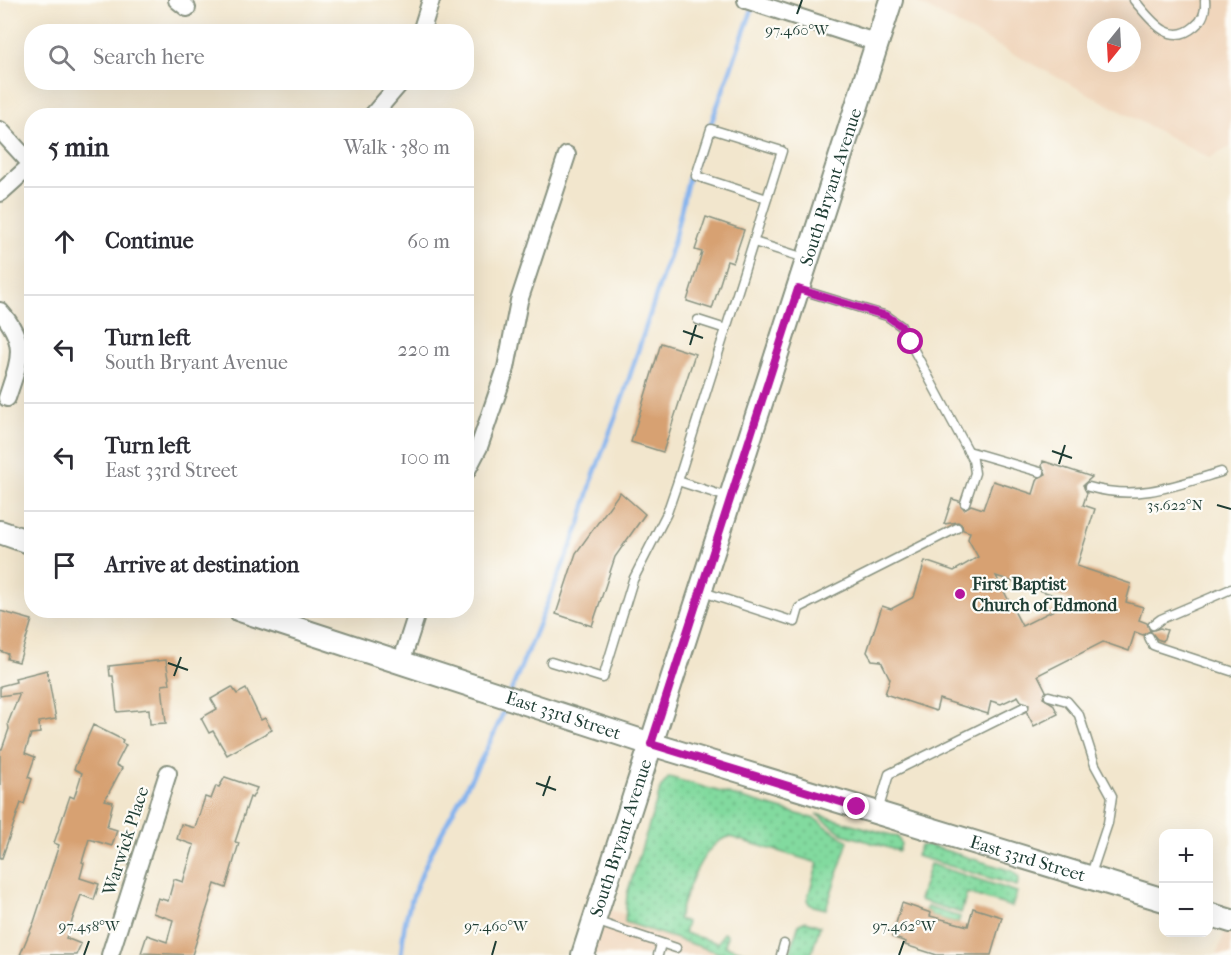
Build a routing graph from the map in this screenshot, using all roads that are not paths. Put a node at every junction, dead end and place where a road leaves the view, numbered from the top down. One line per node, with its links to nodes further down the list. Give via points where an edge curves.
1 (431, 0): 6 (street)
2 (746, 0): 7 (street)
3 (891, 0): 7 (street, South Bryant Avenue)
4 (1134, 0): 5 (lane, via 1157,28 1177,34 1199,23)
5 (1205, 0)
6 (424, 24)
7 (878, 43): 17 (street, South Bryant Avenue)
8 (394, 90): 9 (street)
9 (379, 108)
10 (0, 130): 12 (street)
11 (567, 155): 24 (street, via 519,301 506,368)
12 (24, 157)
13 (24, 171): 14 (street)
14 (0, 193)
15 (767, 199): 15 (lane, via 782,152 711,129 696,176); 16 (lane)
16 (754, 242): 17 (lane); 21 (lane)
17 (808, 259): 18 (street, South Bryant Avenue)
18 (798, 289): 23 (lane, via 887,316 901,326); 29 (street, South Bryant Avenue)
19 (0, 311): 22 (street, via 19,339 21,351)
20 (698, 320): 21 (lane)
21 (726, 329): 27 (lane)
22 (7, 398)
23 (968, 451): 25 (lane); 30 (lane, via 975,473)
24 (474, 457)
25 (1040, 472)
26 (1221, 472): 28 (lane, via 1140,494 1117,495)
27 (678, 482): 29 (lane); 40 (lane, via 633,580 603,678)
28 (1089, 487)
29 (730, 498): 35 (street, South Bryant Avenue)
30 (965, 503)
31 (957, 528): 35 (lane, via 800,608 795,622)
32 (0, 532): 33 (street)
33 (24, 540)
34 (1231, 588): 38 (lane)
35 (700, 591): 45 (street, South Bryant Avenue)
36 (264, 618): 41 (street, East 33rd Street)
37 (415, 618): 41 (street)
38 (1153, 625)
39 (1149, 637): 42 (lane, via 1153,645)
40 (551, 662)
41 (401, 663): 45 (street, East 33rd Street)
42 (1231, 671)
43 (1049, 696): 48 (lane, via 1067,701 1079,715 1095,765 1112,796 1108,823)
44 (1024, 707): 47 (lane, via 889,774)
45 (651, 744): 47 (street, East 33rd Street); 51 (street, South Bryant Avenue)
46 (168, 773): 56 (street, Warwick Place)
47 (877, 813): 48 (street, East 33rd Street)
48 (1089, 878): 49 (street, East 33rd Street)
49 (1159, 899)
50 (1213, 915): 52 (street)
51 (594, 921): 53 (lane); 57 (street, South Bryant Avenue)
52 (1231, 921)
53 (661, 944): 55 (lane); 58 (lane)
54 (784, 944): 59 (lane)
55 (676, 948)
56 (110, 955)
57 (583, 955)
58 (658, 955)
59 (781, 955)

